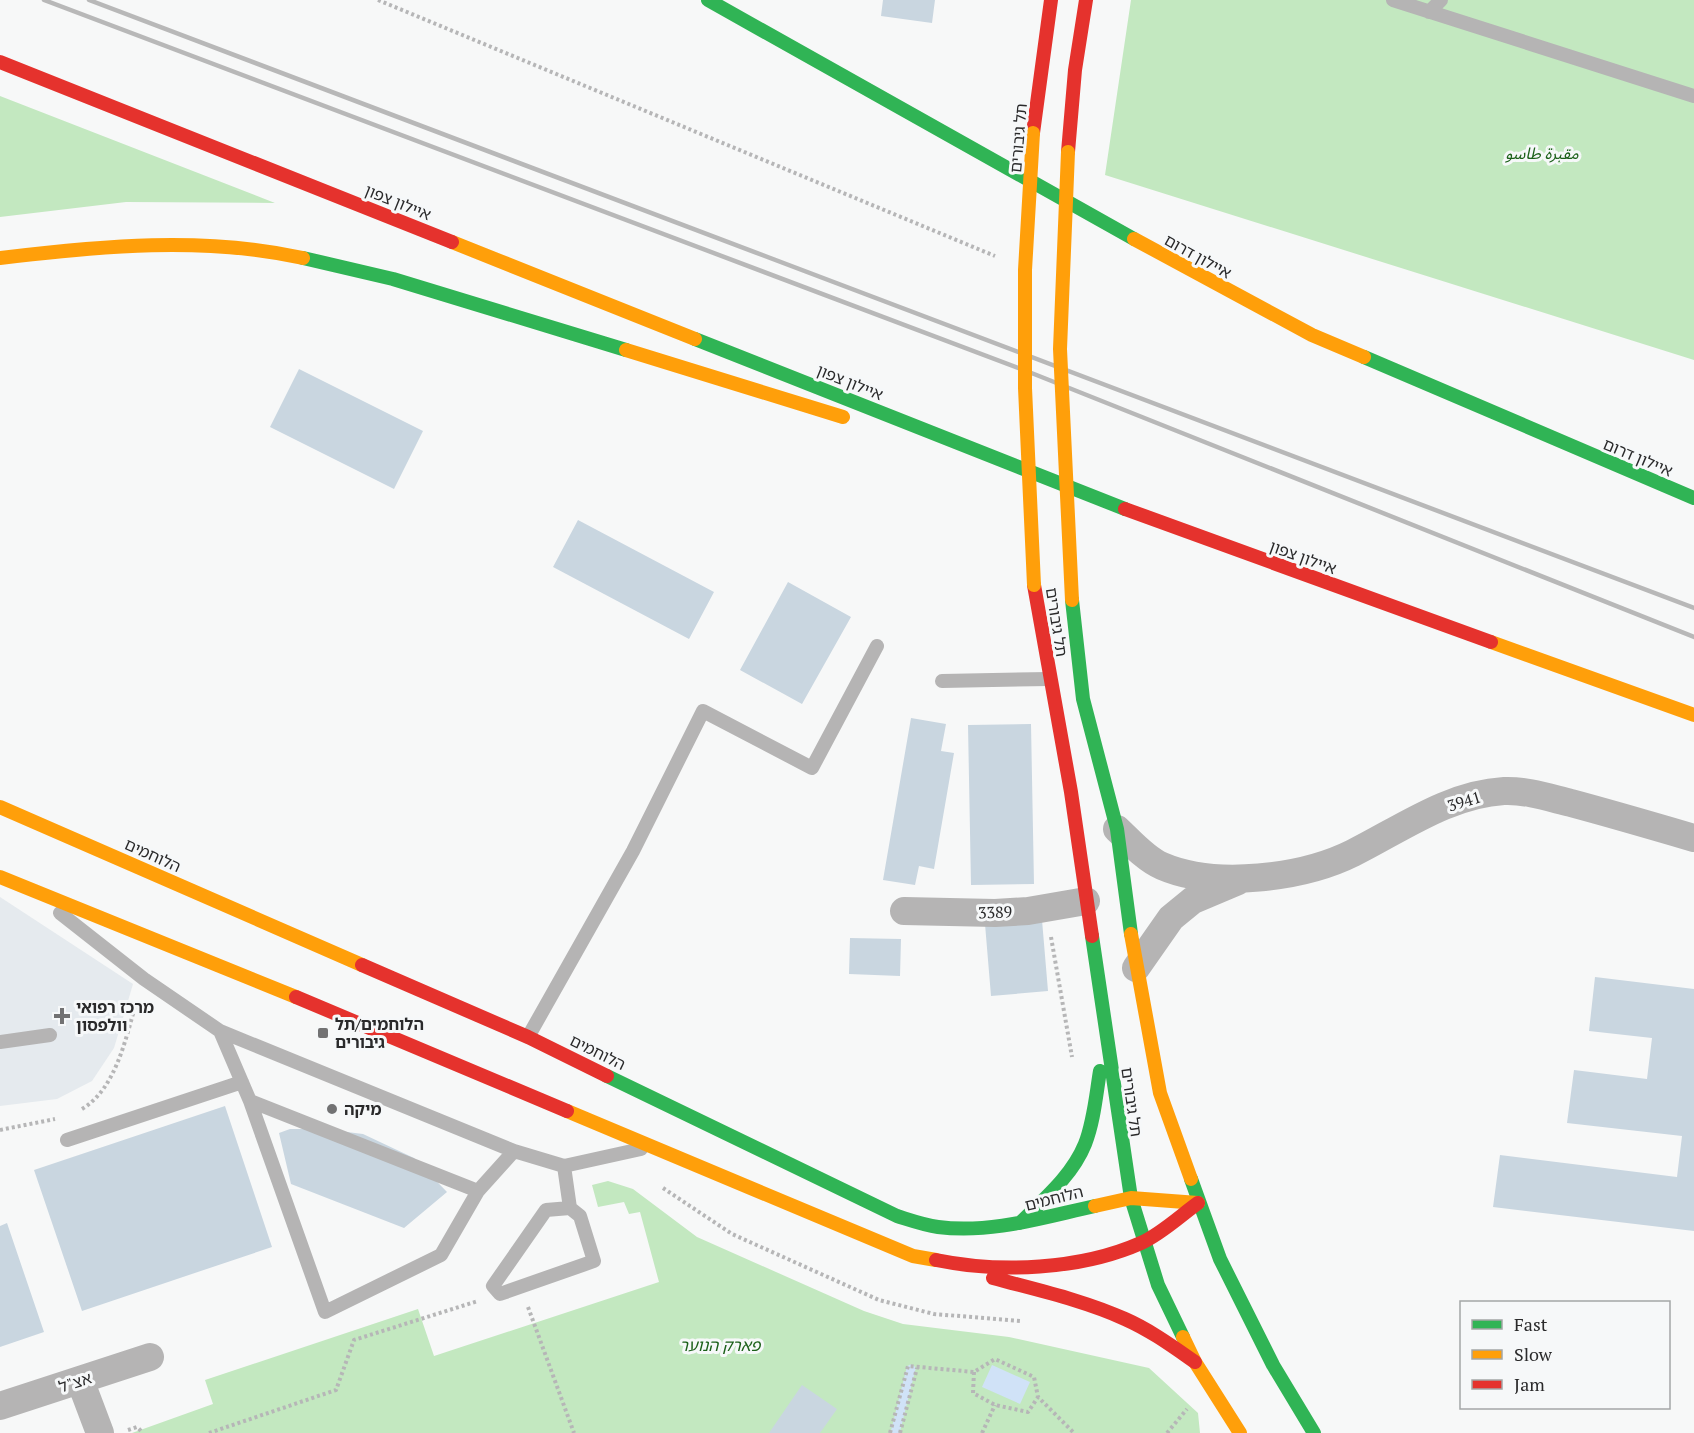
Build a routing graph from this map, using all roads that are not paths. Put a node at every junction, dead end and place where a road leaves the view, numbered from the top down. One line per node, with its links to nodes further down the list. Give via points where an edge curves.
1 (708, 0): 13 (main road, איילון דרום, via 1312,335)
2 (1051, 0): 15 (main road, תל גיבורים, bridge, via 1033,133 1025,270 1025,387 1034,585)
3 (1086, 0): 19 (main road, תל גיבורים, bridge, via 1068,152 1060,349 1071,600 1083,699)
4 (1393, 0): 6 (lane)
5 (1441, 0): 6 (lane)
6 (1429, 12): 8 (lane)
7 (0, 62): 12 (main road, איילון צפון)
8 (1694, 96)
9 (0, 258): 10 (main road, via 89,248 200,244 292,256 393,279)
10 (854, 421)
11 (889, 431): 12 (main road)
12 (1060, 483): 17 (main road, איילון צפון, via 1141,516)
13 (1694, 498)
14 (877, 646): 30 (lane, via 812,768 703,711 633,851)
15 (1049, 679): 16 (lane); 24 (main road, תל גיבורים, via 1071,792)
16 (942, 681)
17 (1694, 715)
18 (0, 807): 30 (main road, הלוחמים)
19 (1117, 829): 22 (street, 3941, via 1162,866); 26 (main road, תל גיבורים)
20 (1694, 838): 22 (street, 3941, via 1536,794 1505,791 1468,797 1315,868)
21 (0, 877): 23 (main road)
22 (1243, 879): 26 (street, 3941, via 1193,900 1171,918)
23 (28, 888): 28 (lane, via 144,979); 35 (main road)
24 (1086, 901): 25 (street, 3389, via 995,913); 27 (main road, תל גיבורים)
25 (904, 911)
26 (1136, 968): 40 (main road, תל גיבורים, via 1160,1093)
27 (1106, 1030): 39 (main road, תל גיבורים); 42 (main road, via 1085,1145 1070,1169)
28 (220, 1031): 32 (lane); 36 (lane)
29 (50, 1035): 31 (lane)
30 (528, 1037): 42 (main road, הלוחמים, via 897,1216 937,1227)
31 (0, 1042)
32 (242, 1082): 33 (lane); 34 (lane)
33 (250, 1101): 38 (lane); 38 (lane, via 325,1312 441,1255)
34 (67, 1140)
35 (649, 1147): 37 (lane); 44 (main road)
36 (514, 1151): 37 (lane); 38 (lane)
37 (564, 1166): 41 (lane)
38 (478, 1191)
39 (1131, 1198): 40 (main road, הלוחמים); 42 (main road, הלוחמים); 43 (main road, תל גיבורים)
40 (1198, 1203): 43 (main road); 51 (main road, via 1220,1259 1273,1365)
41 (570, 1208): 41 (lane, via 546,1210 493,1286 500,1294 594,1261 580,1216)
42 (1020, 1223)
43 (1143, 1242): 44 (main road, via 1104,1256 1019,1268 975,1268); 46 (main road, via 1158,1285)
44 (913, 1256): 46 (main road, via 1083,1302 1145,1329)
45 (150, 1357): 47 (street, אצ"ל)
46 (1195, 1362): 50 (main road)
47 (80, 1380): 48 (street, אצ"ל); 49 (street)
48 (0, 1406)
49 (100, 1433)
50 (1240, 1433)
51 (1314, 1433)

